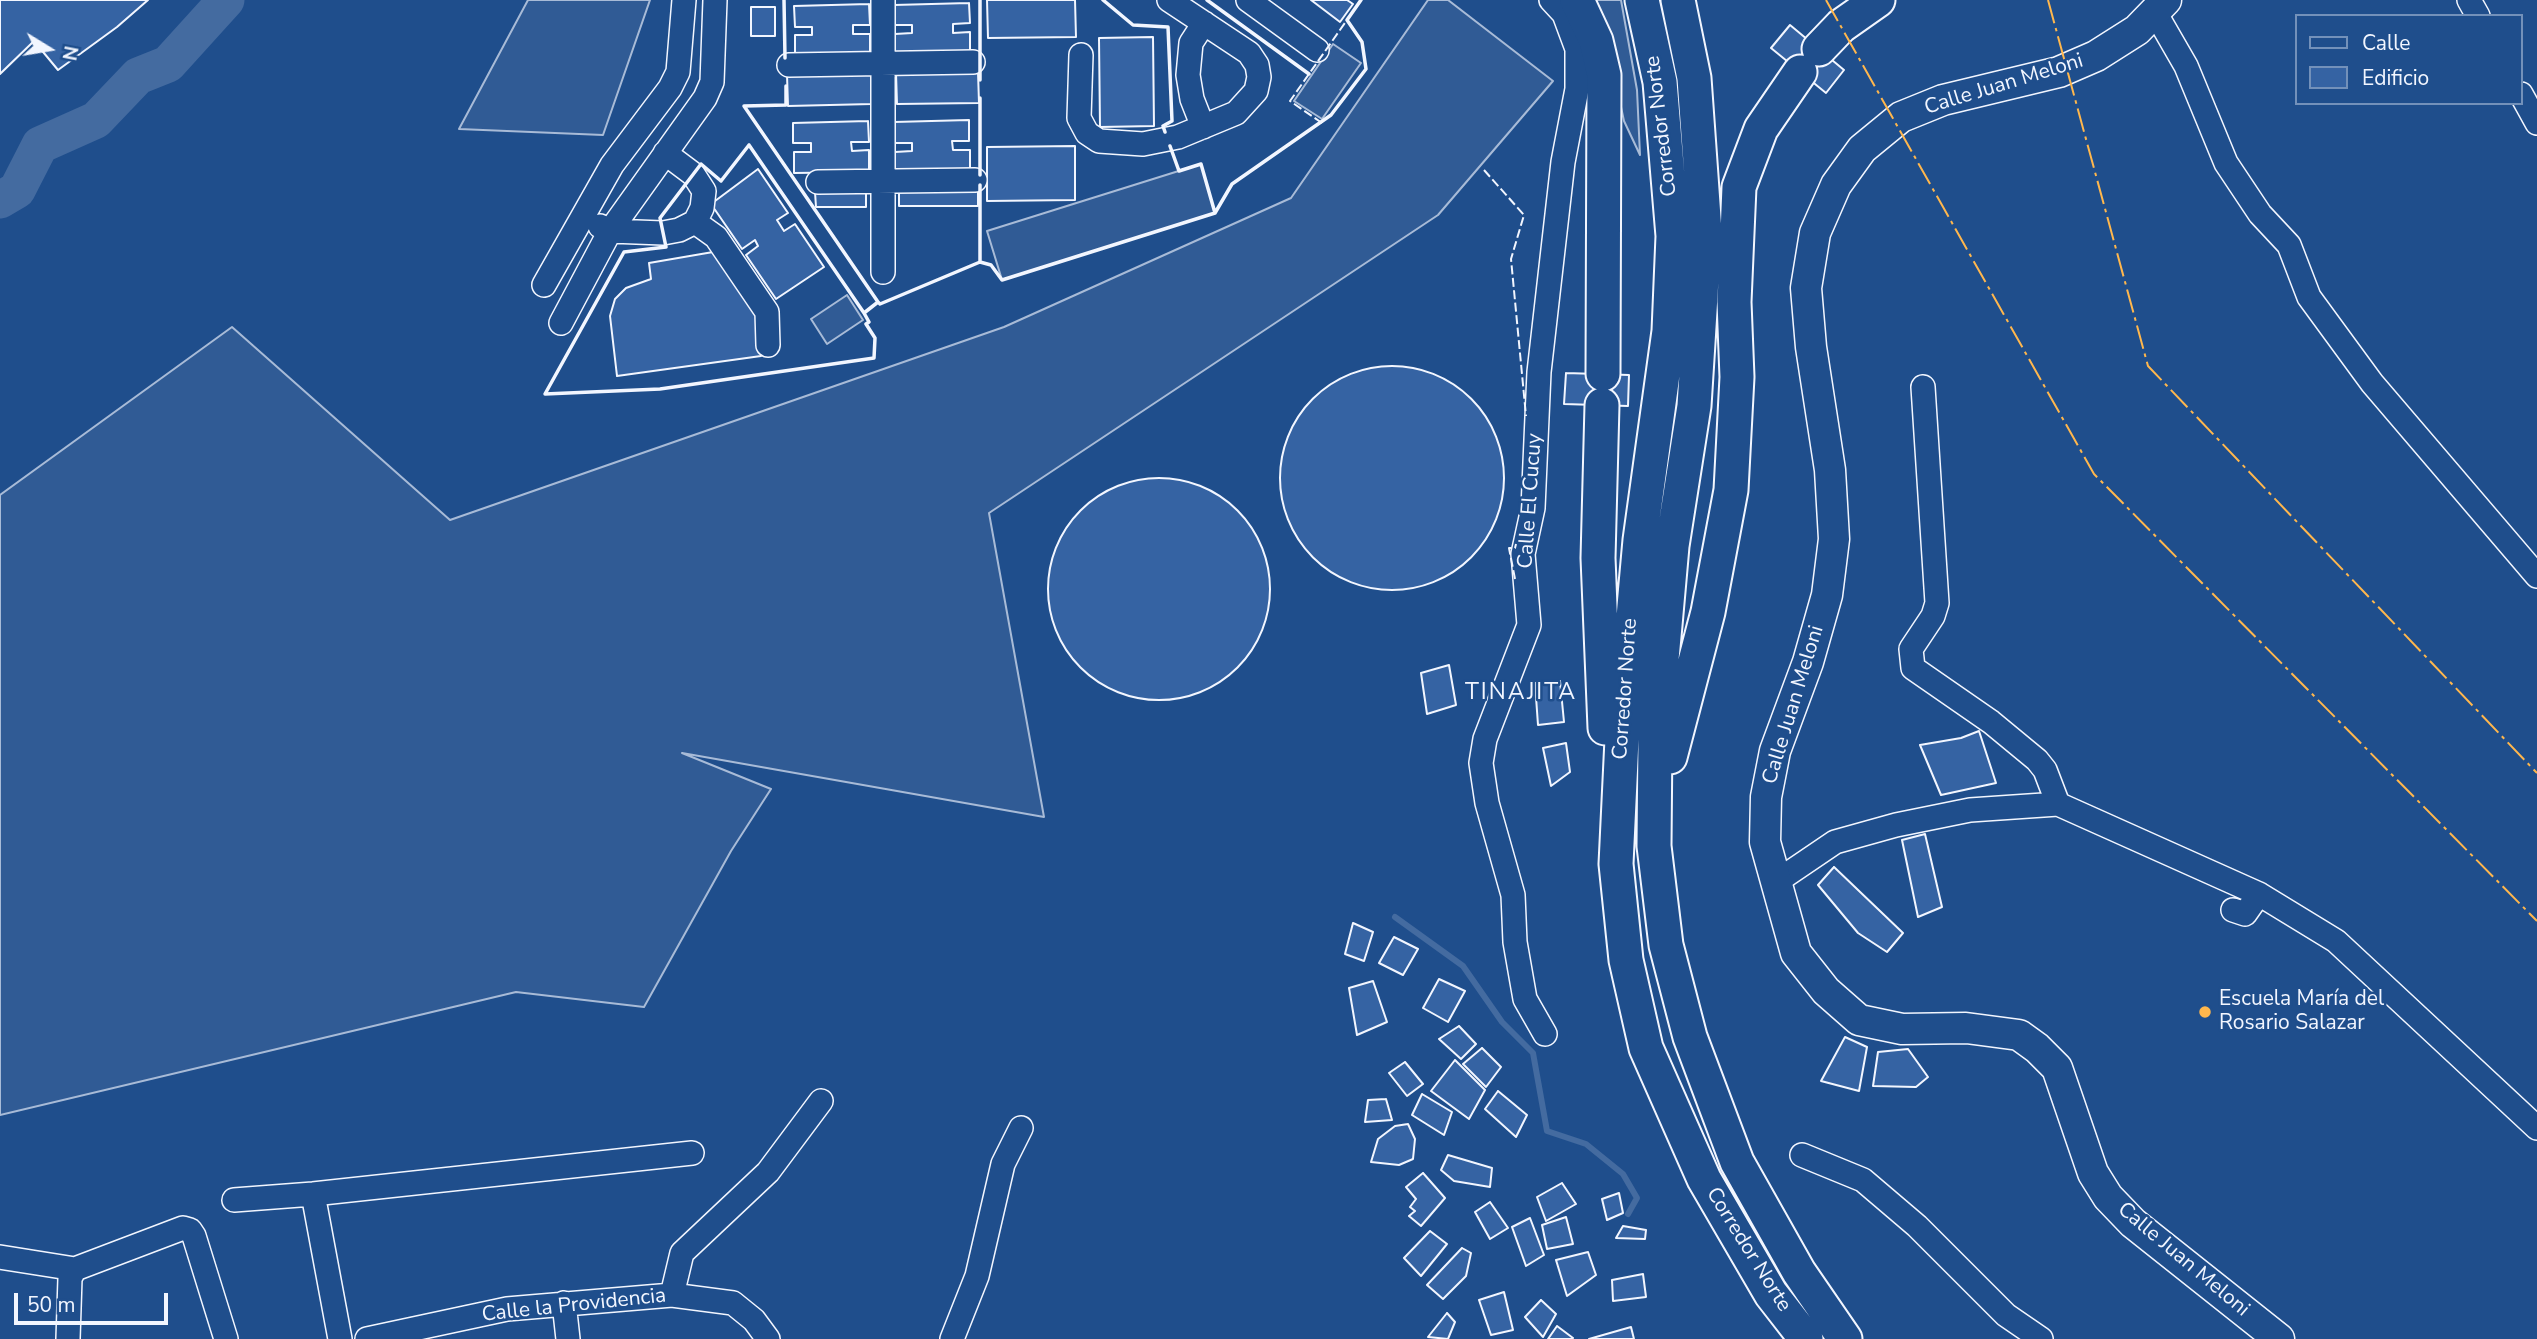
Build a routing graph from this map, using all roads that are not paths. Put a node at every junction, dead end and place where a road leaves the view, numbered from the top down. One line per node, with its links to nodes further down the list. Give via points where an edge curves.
1 (684, 0): 25 (street, via 678,72)
2 (715, 0): 21 (street, via 712,82)
3 (883, 0): 16 (street)
4 (1169, 0): 12 (street)
5 (1248, 0): 13 (street)
6 (1552, 0): 40 (street, Calle El Cucuy, via 1564,14 1577,49 1577,89 1563,162 1539,372 1534,508 1523,554 1530,625 1485,739 1481,763 1486,803 1513,895 1515,943 1525,999)
7 (1577, 0): 36 (highway, via 1596,41 1604,75 1598,558 1603,711)
8 (1642, 0): 36 (highway, Corredor Norte, via 1660,82 1673,236 1669,331 1629,632)
9 (1678, 0): 35 (highway, Corredor Norte, via 1694,78 1705,232 1694,406 1662,636)
10 (1878, 0): 35 (highway, via 1840,26 1810,60 1761,129 1739,187 1731,490 1720,556 1671,750)
11 (2161, 7): 33 (street, via 2226,163 2260,214 2289,245 2309,297 2372,383); 37 (main road, Calle Juan Meloni, via 2096,57 1943,100 1901,117 1862,149 1836,185 1820,221 1806,288 1830,470 1834,539 1827,595 1775,751 1766,797 1765,842)
12 (1203, 23): 20 (street, via 1191,43 1188,75); 20 (street, via 1249,53 1259,76 1256,91 1236,113)
13 (1318, 50)
14 (1081, 55): 20 (street, via 1079,118 1093,138 1111,144 1143,144)
15 (973, 62): 16 (street)
16 (883, 64): 17 (street); 23 (street)
17 (789, 65)
18 (2523, 98): 19 (street)
19 (2537, 122)
20 (1203, 127)
21 (665, 153): 26 (street, via 693,174 704,191); 27 (street)
22 (975, 180): 23 (street)
23 (883, 181): 24 (street); 28 (street)
24 (818, 182)
25 (581, 217): 27 (street); 29 (street)
26 (695, 222): 27 (street, via 663,233); 31 (street, via 716,237 767,312)
27 (610, 231): 30 (street)
28 (883, 272)
29 (544, 285)
30 (561, 323)
31 (768, 345)
32 (1923, 387): 34 (street, via 1937,603 1911,649 1913,668 2037,760)
33 (2537, 576)
34 (2058, 804): 37 (street, via 1970,810 1896,825 1835,842); 38 (street)
35 (1654, 846): 60 (highway, Corredor Norte, via 1666,945 1687,1024 1737,1162 1799,1272)
36 (1616, 864): 59 (highway, Corredor Norte, via 1626,960 1646,1048 1704,1179 1771,1294)
37 (1776, 881): 62 (main road, Calle Juan Meloni, via 1796,953 1826,991 1859,1020 1902,1029 1966,1028 2019,1035 2037,1048 2057,1068 2093,1173 2108,1197 2133,1223)
38 (2259, 894): 39 (street, via 2245,914); 43 (street, via 2336,941)
39 (2233, 911)
40 (1545, 1034)
41 (821, 1101): 50 (street, via 768,1172 682,1252)
42 (1020, 1128): 58 (street, via 1003,1164 976,1276)
43 (2537, 1128)
44 (692, 1153): 46 (street)
45 (1802, 1155): 61 (street, via 1863,1180 1917,1226 2006,1315)
46 (313, 1194): 47 (street); 54 (street)
47 (234, 1199)
48 (0, 1257): 49 (street)
49 (75, 1269): 52 (street, via 70,1278); 53 (street, via 183,1228 190,1230)
50 (672, 1295): 51 (street, Calle la Providencia); 57 (street, Calle la Providencia, via 733,1303)
51 (564, 1303): 55 (street, Calle la Providencia, via 481,1314); 56 (street)
52 (68, 1339)
53 (226, 1339)
54 (340, 1339)
55 (367, 1339)
56 (568, 1339)
57 (768, 1339)
58 (952, 1339)
59 (1806, 1339)
60 (1845, 1339)
61 (2041, 1339)
62 (2279, 1339)

